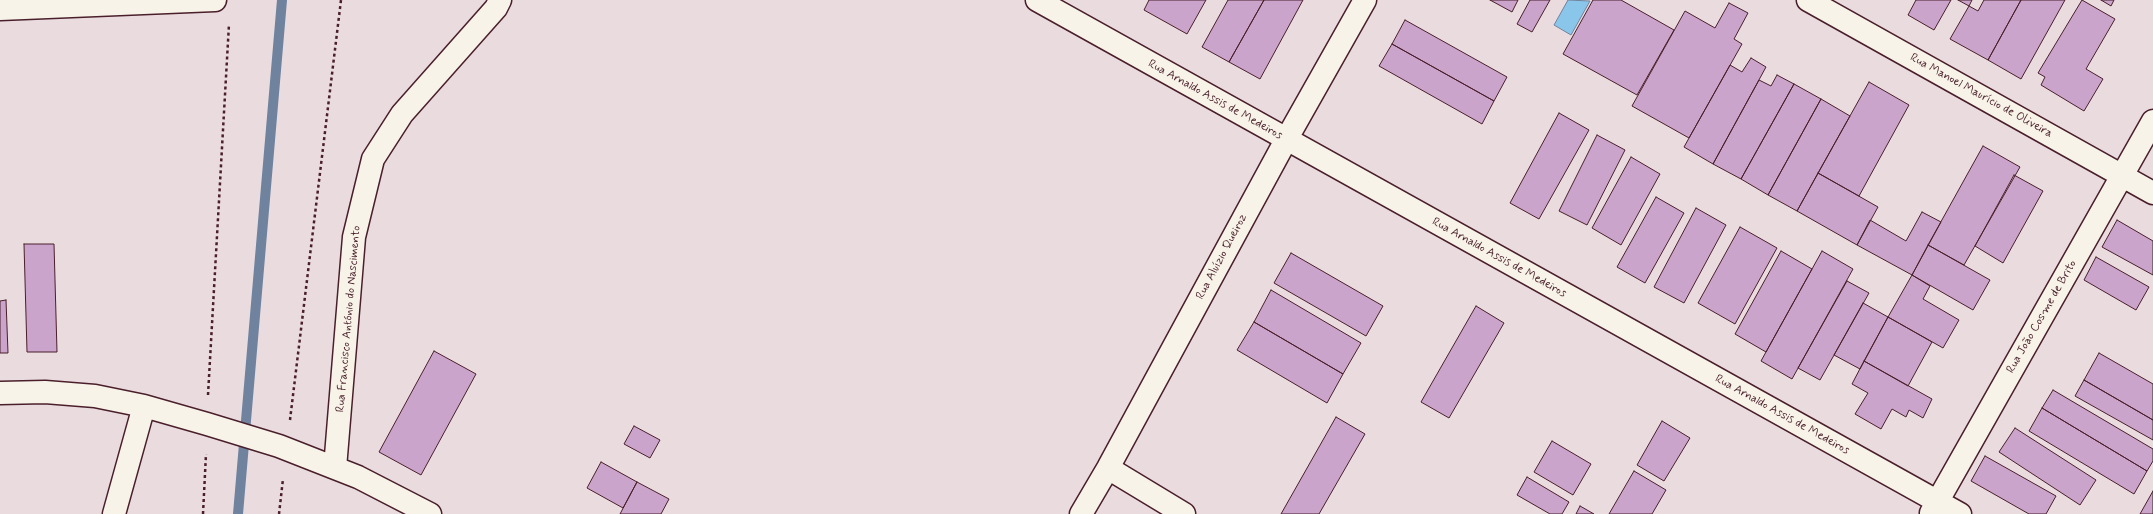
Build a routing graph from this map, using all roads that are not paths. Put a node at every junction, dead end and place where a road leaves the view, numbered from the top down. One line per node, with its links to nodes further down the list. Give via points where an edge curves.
1 (215, 0): 6 (street)
2 (500, 0): 13 (street, Rua Francisco António do Nascimento, via 496,8 402,114 373,159 354,237)
3 (1038, 0): 8 (street, Rua Arnaldo Assis de Medeiros)
4 (1366, 0): 8 (street, Rua Aluízio Queiroz)
5 (1808, 0): 9 (street, Rua Manoel Maurício de Oliveira)
6 (0, 9)
7 (2153, 121): 9 (street, Rua João Cosme de Brito)
8 (1286, 140): 14 (street, Rua Aluízio Queiroz); 15 (street, Rua Arnaldo Assis de Medeiros)
9 (2122, 176): 10 (street, Rua Manoel Maurício de Oliveira); 15 (street, Rua João Cosme de Brito)
10 (2153, 193)
11 (0, 393): 12 (street, via 45,392 95,396)
12 (144, 406): 13 (street, via 283,447); 16 (street)
13 (335, 468): 17 (street)
14 (1108, 468): 18 (street, Rua Aluízio Queiroz); 19 (street)
15 (1934, 508): 20 (street, Rua Arnaldo Assis de Medeiros)
16 (114, 514)
17 (430, 514)
18 (1081, 514)
19 (1184, 514)
20 (1960, 514)

